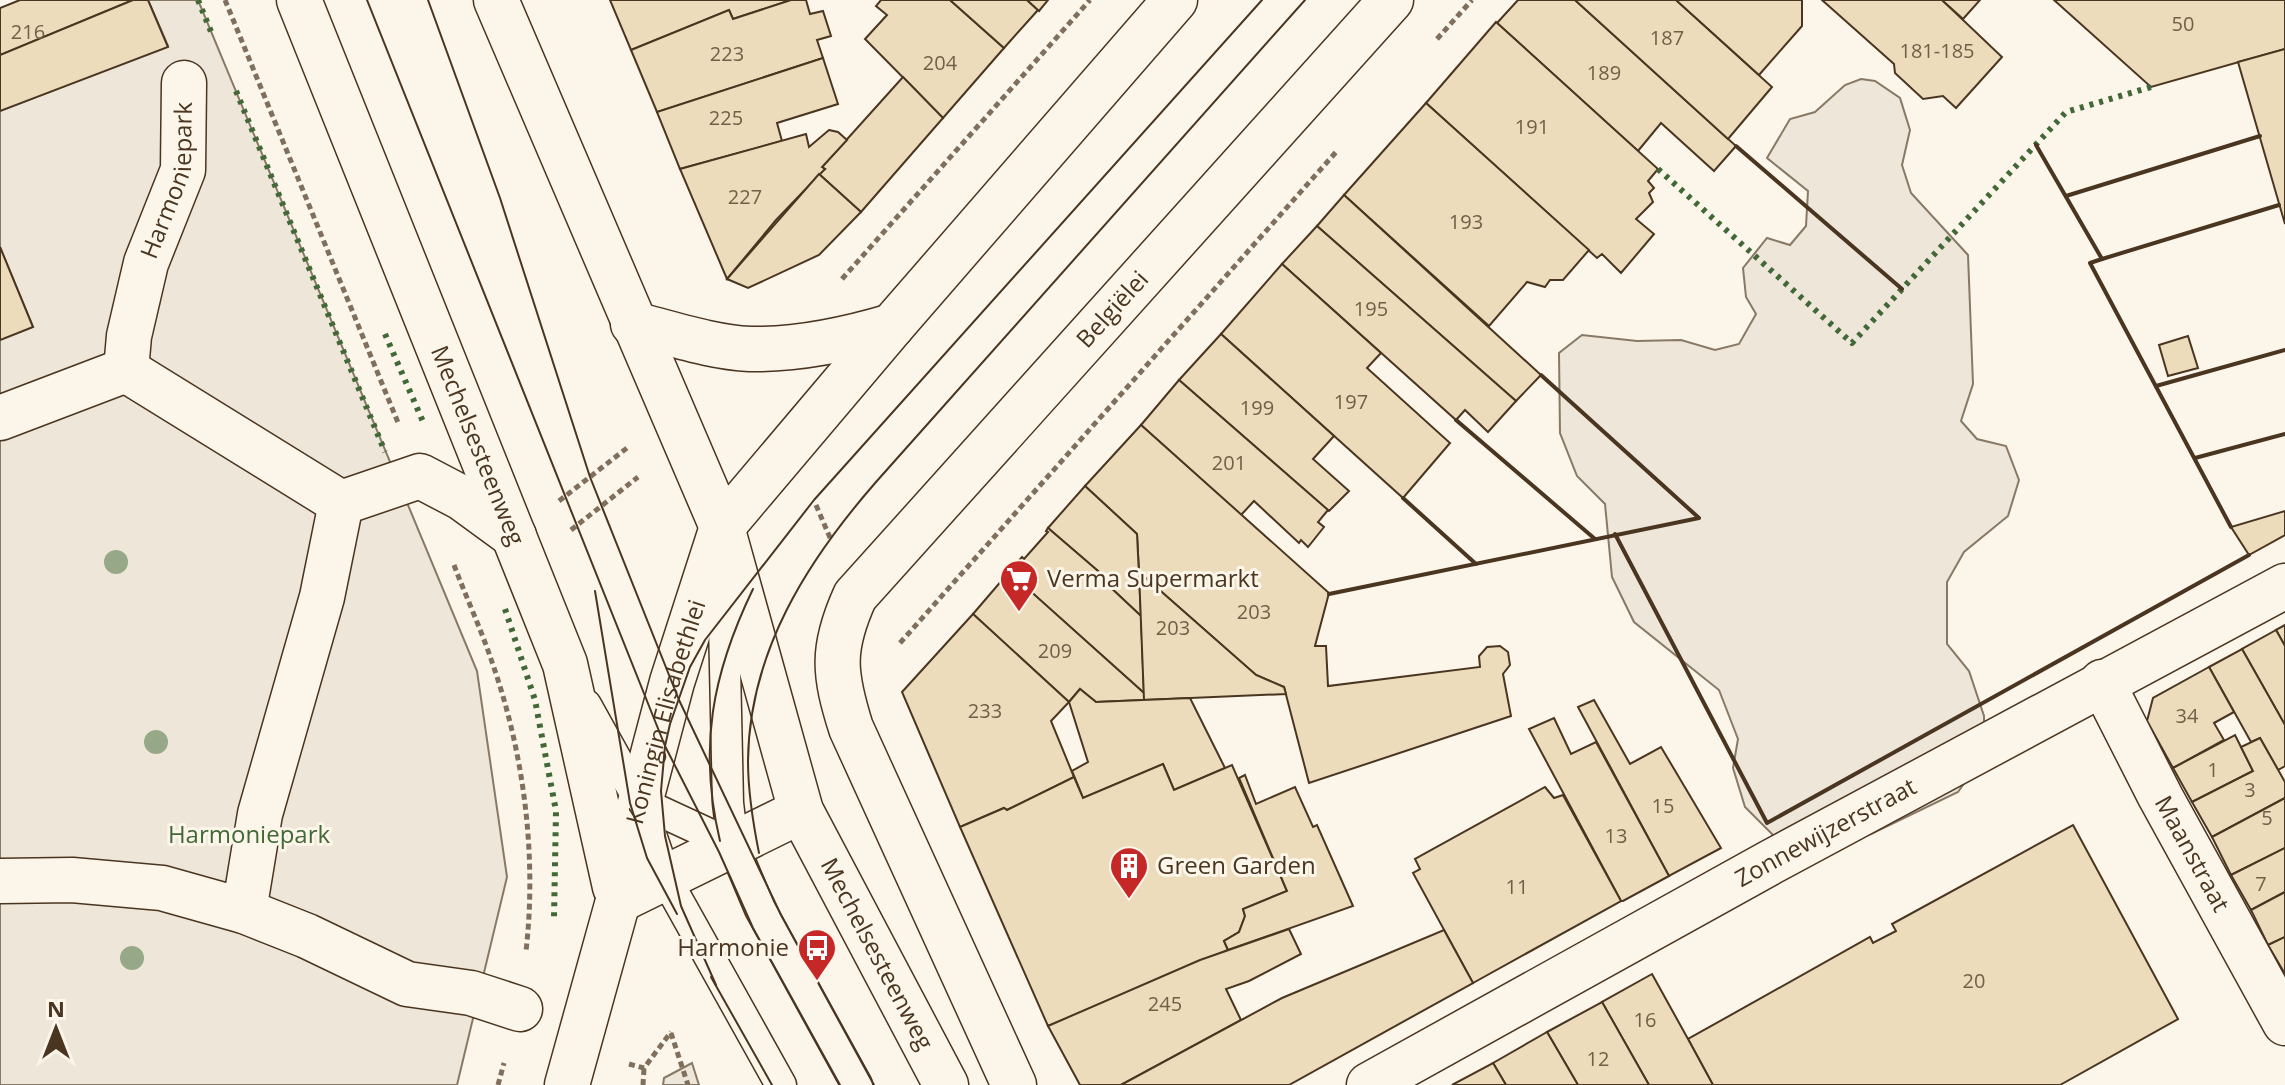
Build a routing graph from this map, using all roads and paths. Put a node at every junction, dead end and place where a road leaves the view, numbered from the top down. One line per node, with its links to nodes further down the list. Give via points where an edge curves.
1 (225, 0): 18 (path)
2 (299, 0): 21 (street, Mechelsesteenweg)
3 (496, 0): 12 (street, Mechelsesteenweg)
4 (1090, 0): 11 (path)
5 (1175, 0): 13 (street)
6 (1391, 0): 24 (street, Belgiëlei)
7 (1472, 0): 8 (path)
8 (1430, 47)
9 (184, 83): 14 (street, Harmoniepark, via 183,170 146,263)
10 (1346, 142): 25 (path)
11 (839, 283)
12 (633, 324): 13 (street, via 748,349 847,339); 16 (street, Mechelsesteenweg)
13 (892, 326): 17 (street)
14 (126, 370): 15 (street); 19 (street)
15 (0, 418)
16 (679, 426): 20 (street, Mechelsesteenweg); 21 (path); 21 (path)
17 (791, 447): 20 (street); 24 (path)
18 (420, 476): 19 (street); 21 (street, via 462,498); 23 (path)
19 (341, 503): 34 (street, via 322,597 260,814)
20 (722, 527): 28 (street, Koningin Elisabethlei, via 683,643); 29 (street, Mechelsesteenweg); 30 (lane)
21 (520, 551): 23 (path); 26 (street, Mechelsesteenweg)
22 (2285, 586): 27 (street, Zonnewijzerstraat)
23 (470, 609): 35 (path, via 492,662 523,797 531,906)
24 (848, 611): 45 (street, via 837,659 839,692 851,728)
25 (894, 650)
26 (565, 664): 28 (lane); 33 (street, Mechelsesteenweg)
27 (2102, 682): 36 (street, Maanstraat); 46 (street, Zonnewijzerstraat)
28 (640, 802): 30 (lane); 31 (lane); 33 (street, Koningin Elisabethlei)
29 (801, 811): 30 (street); 44 (street, Mechelsesteenweg)
30 (733, 845): 31 (street); 43 (lane, via 760,909)
31 (666, 879): 33 (street); 42 (lane)
32 (0, 881): 34 (street, via 72,880 162,888)
33 (618, 901): 39 (street, Koningin Elisabethlei)
34 (244, 911): 35 (street, via 407,984 471,993)
35 (520, 1009)
36 (2285, 1023)
37 (671, 1032): 41 (path)
38 (644, 1068): 40 (path)
39 (578, 1074)
40 (643, 1085)
41 (688, 1085)
42 (781, 1085)
43 (857, 1085)
44 (946, 1085)
45 (1014, 1085)
46 (1369, 1085)

